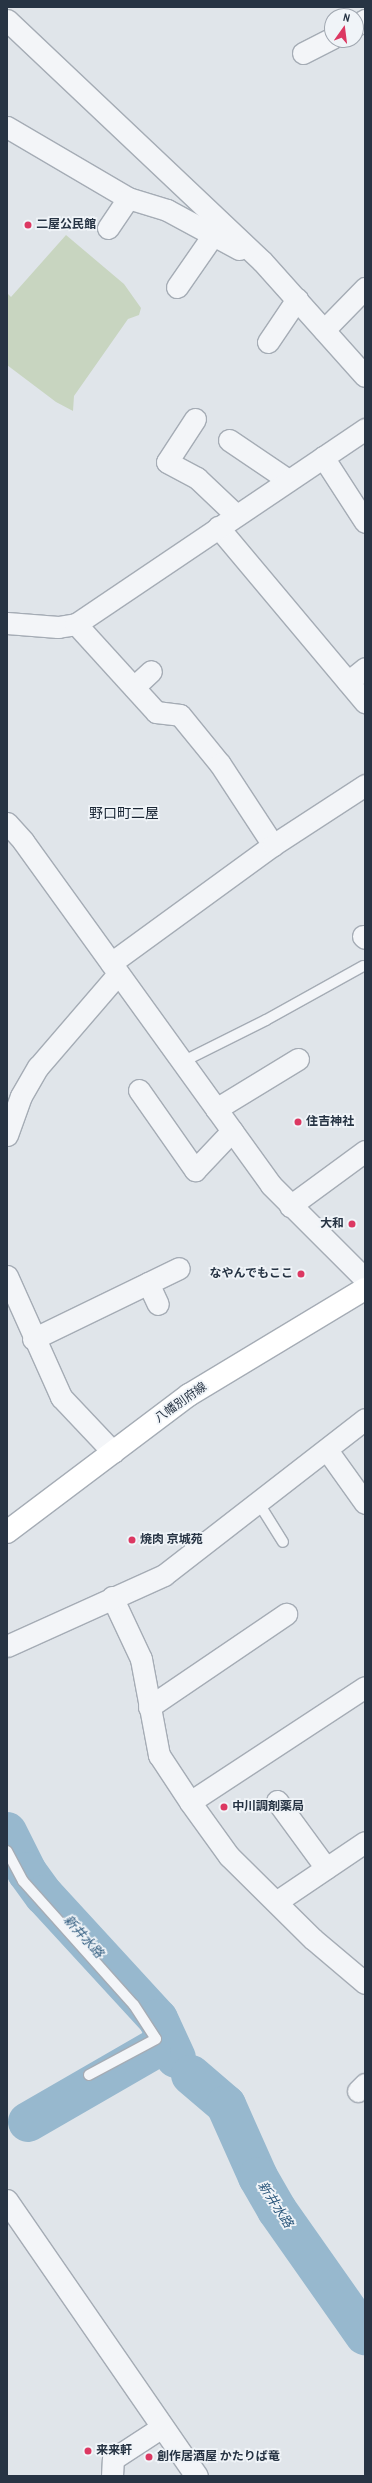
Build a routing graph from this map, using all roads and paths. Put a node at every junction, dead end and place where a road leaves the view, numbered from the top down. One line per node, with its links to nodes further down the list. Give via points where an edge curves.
1 (19, 7): 2 (street)
2 (7, 20): 9 (street)
3 (324, 42): 4 (street)
4 (303, 53)
5 (7, 127): 6 (street)
6 (128, 198): 7 (street); 8 (street, via 167,210)
7 (108, 228)
8 (213, 235): 9 (street); 10 (street)
9 (262, 261): 12 (street)
10 (177, 287)
11 (365, 288): 13 (street)
12 (297, 299): 13 (street); 14 (street)
13 (324, 330): 15 (street)
14 (268, 342)
15 (365, 376)
16 (195, 419): 21 (street, via 167,462 197,478)
17 (365, 429): 19 (street)
18 (229, 440): 20 (street)
19 (323, 457): 20 (street); 22 (street)
20 (288, 480): 21 (street)
21 (236, 515): 23 (street)
22 (365, 522)
23 (218, 528): 25 (street); 28 (street)
24 (7, 623): 25 (street, via 58,627)
25 (76, 624): 29 (street)
26 (365, 668): 28 (street)
27 (151, 671): 29 (street)
28 (348, 682): 30 (street)
29 (134, 687): 33 (street, via 156,712 180,715 226,758)
30 (365, 702)
31 (365, 785): 33 (street)
32 (7, 823): 35 (street)
33 (272, 845): 35 (street)
34 (363, 966): 37 (lane, via 266,1020)
35 (114, 968): 37 (street); 41 (street, via 38,1067 21,1096)
36 (298, 1059): 39 (street)
37 (182, 1062): 39 (street)
38 (139, 1090): 40 (street, via 196,1170)
39 (216, 1109): 40 (street)
40 (232, 1131): 43 (street, via 270,1185)
41 (8, 1132)
42 (365, 1151): 43 (street)
43 (290, 1206): 46 (street)
44 (179, 1268): 47 (street)
45 (7, 1276): 50 (street)
46 (365, 1279)
47 (148, 1283): 49 (street); 50 (street)
48 (365, 1289): 53 (main road, 八幡別府線, via 189,1395)
49 (158, 1304)
50 (33, 1339): 53 (street, via 61,1397)
51 (365, 1419): 52 (street)
52 (327, 1450): 54 (street); 55 (street)
53 (113, 1452): 56 (main road, 八幡別府線)
54 (258, 1502): 57 (lane); 58 (street, via 164,1575)
55 (365, 1503)
56 (7, 1532)
57 (283, 1542)
58 (112, 1597): 60 (street); 62 (street, via 141,1659)
59 (286, 1614): 62 (street)
60 (7, 1646)
61 (365, 1687): 64 (street)
62 (149, 1707): 64 (street, via 159,1755)
63 (277, 1801): 67 (street)
64 (190, 1802): 68 (street, via 229,1856)
65 (365, 1842): 67 (street)
66 (7, 1851): 70 (lane, via 23,1881 134,2005 156,2039)
67 (326, 1868): 68 (street)
68 (276, 1902): 69 (street, via 313,1939)
69 (365, 1982)
70 (89, 2075)
71 (7, 2201): 72 (street)
72 (162, 2427): 73 (street, via 113,2459); 74 (street)
73 (112, 2476)
74 (197, 2476)

